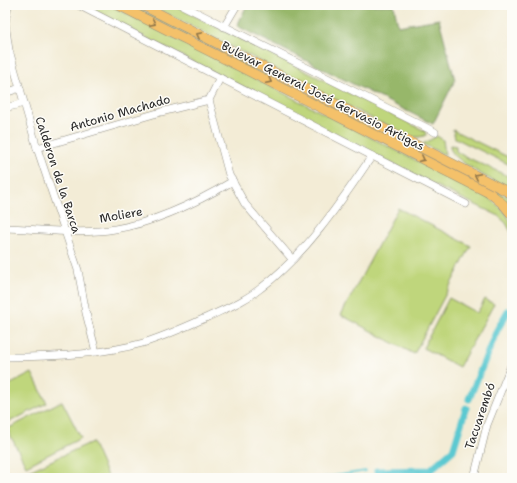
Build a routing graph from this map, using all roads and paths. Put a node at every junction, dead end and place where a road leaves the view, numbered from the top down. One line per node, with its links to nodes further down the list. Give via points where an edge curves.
1 (8, 5): 9 (street, Calderon de la Barca, via 5,23 9,50)
2 (78, 5): 8 (street)
3 (118, 5): 20 (main road, Bulevar General José Gervasio Artigas, one-way to 20, via 491,194)
4 (142, 5): 18 (main road, Bulevar General José Gervasio Artigas, one-way to 4)
5 (182, 5): 7 (street, Bulevar General José Gervasio Artigas)
6 (237, 5): 7 (street)
7 (224, 27): 14 (street, Bulevar General José Gervasio Artigas)
8 (220, 78): 11 (street); 16 (street)
9 (20, 88): 10 (street); 12 (street, Calderon de la Barca)
10 (5, 93)
11 (209, 100): 15 (street, Antonio Machado); 17 (street)
12 (24, 103): 13 (street); 15 (street, Calderon de la Barca)
13 (5, 108)
14 (435, 132)
15 (37, 148): 22 (street, Calderon de la Barca)
16 (372, 156): 19 (street); 23 (street, via 313,238)
17 (232, 181): 22 (street, Moliere, via 199,201 157,219 114,230); 23 (street, via 245,204)
18 (512, 194)
19 (466, 204)
20 (512, 215)
21 (5, 228): 22 (street, Moliere)
22 (64, 230): 24 (street, Calderon de la Barca, via 78,270)
23 (292, 259): 24 (street, via 245,300 143,343)
24 (96, 352): 25 (street)
25 (5, 357)
26 (512, 363): 27 (street, Tacuarembó, via 487,425)
27 (474, 478)

